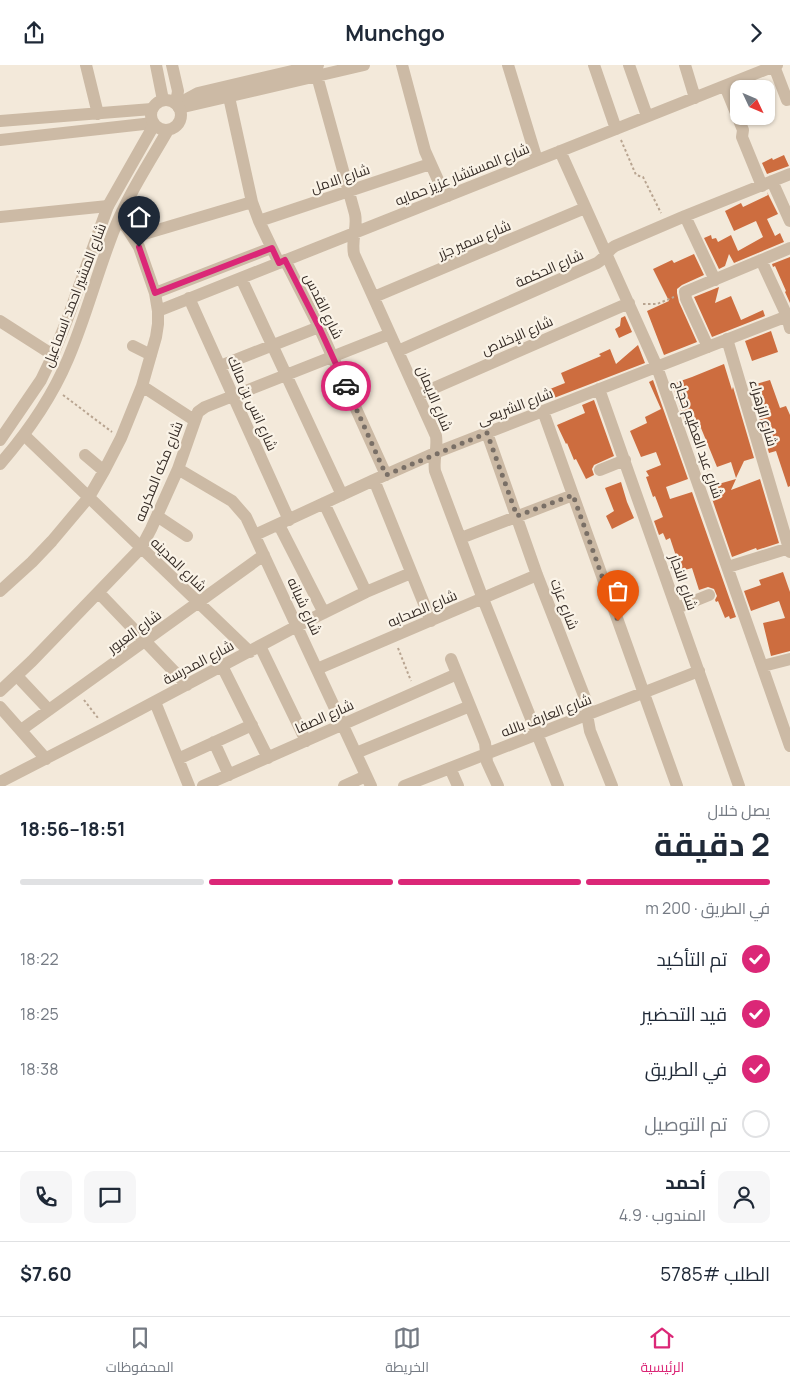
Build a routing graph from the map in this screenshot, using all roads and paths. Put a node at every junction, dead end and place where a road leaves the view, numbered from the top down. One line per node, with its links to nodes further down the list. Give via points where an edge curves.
1 (86, 65): 20 (street)
2 (156, 65): 16 (street)
3 (172, 65): 18 (street)
4 (361, 65): 11 (street)
5 (402, 65): 29 (street)
6 (508, 65): 28 (street)
7 (594, 65): 24 (street)
8 (629, 65): 21 (street)
9 (685, 65): 15 (street)
10 (772, 66): 13 (street, شارع المستشار عزيز حمايه); 17 (street)
11 (317, 71): 12 (street); 32 (street, شارع الايمان)
12 (278, 75): 14 (street); 18 (street, via 198,93)
13 (725, 86): 15 (street, شارع المستشار عزيز حمايه); 31 (street, via 743,130 742,137)
14 (229, 97): 18 (street); 34 (street, شارع القدس)
15 (695, 98): 21 (street, شارع المستشار عزيز حمايه)
16 (163, 100): 18 (street); 19 (street)
17 (787, 100)
18 (178, 106): 25 (street, via 180,120)
19 (152, 109): 20 (street); 23 (street, via 150,116)
20 (98, 114): 22 (street)
21 (647, 117): 24 (street, شارع المستشار عزيز حمايه)
22 (0, 121)
23 (154, 124): 25 (street, via 161,130); 26 (street); 35 (street, شارع المشير احمد اسماعيل)
24 (616, 129): 27 (street, شارع المستشار عزيز حمايه); 42 (path, via 636,175 642,177)
25 (168, 130): 39 (street, شارع المشير احمد اسماعيل)
26 (0, 140)
27 (560, 151): 28 (street, شارع المستشار عزيز حمايه); 36 (street, شارع عبد العظيم حجاج)
28 (537, 160): 33 (street, شارع المستشار عزيز حمايه)
29 (430, 163): 32 (street, شارع الامل); 33 (street)
30 (790, 174): 31 (street, شارع الحكمة)
31 (767, 184): 37 (street, شارع الحكمة); 41 (street)
32 (348, 192): 40 (street, شارع الامل); 43 (street, شارع الايمان, via 357,221)
33 (448, 196): 43 (street, شارع المستشار عزيز حمايه)
34 (252, 202): 40 (street, شارع القدس); 44 (street)
35 (108, 206): 38 (street); 67 (street, شارع المشير احمد اسماعيل)
36 (585, 208): 47 (street, شارع عبد العظيم حجاج); 54 (street, شارع سمير جزر)
37 (685, 216): 42 (street, شارع الحكمة); 51 (street)
38 (0, 217)
39 (119, 220): 44 (street); 74 (street, شارع المشير احمد اسماعيل, via 80,328)
40 (259, 221): 45 (street, شارع القدس)
41 (790, 221)
42 (666, 224): 47 (street, شارع الحكمة, via 615,246)
43 (353, 234): 49 (street, شارع المستشار عزيز حمايه); 54 (street, شارع الايمان, via 354,253)
44 (134, 237): 53 (street)
45 (272, 248): 49 (street, شارع القدس); 53 (street)
46 (790, 248): 48 (street)
47 (607, 254): 56 (street, شارع عبد العظيم حجاج); 66 (street, شارع الحكمة, via 597,263)
48 (761, 260): 51 (street); 58 (street)
49 (282, 261): 50 (street, شارع المستشار عزيز حمايه); 60 (street, شارع القدس)
50 (241, 278): 55 (street, شارع المستشار عزيز حمايه); 64 (street)
51 (715, 280): 52 (street)
52 (685, 292): 56 (path, via 657,305); 65 (street)
53 (155, 293): 57 (street)
54 (374, 297): 61 (street, شارع الايمان)
55 (189, 298): 57 (street, شارع المستشار عزيز حمايه); 70 (street, شارع انس بن مالك)
56 (629, 303): 71 (street, شارع عبد العظيم حجاج); 76 (street, شارع الإخلاص)
57 (158, 311): 68 (street)
58 (789, 319): 62 (street, شارع الشريعى)
59 (0, 321): 67 (street)
60 (319, 327): 64 (street); 69 (street, شارع القدس)
61 (390, 334): 66 (street, شارع الايمان); 69 (street, شارع مكه المكرمه)
62 (727, 339): 65 (street, شارع الشريعى); 98 (street, شارع الزهراء)
63 (133, 346): 68 (street)
64 (272, 346): 70 (street); 72 (street)
65 (708, 347): 71 (street, شارع الشريعى)
66 (398, 351): 76 (street, شارع الايمان)
67 (53, 355): 83 (street, شارع المشير احمد اسماعيل, via 22,410)
68 (151, 355): 73 (street)
69 (333, 357): 72 (street, شارع مكه المكرمه); 91 (street, شارع القدس)
70 (220, 366): 77 (street, شارع انس بن مالك)
71 (657, 367): 75 (street, شارع الشريعى); 106 (street, شارع عبد العظيم حجاج)
72 (286, 375): 77 (street, شارع مكه المكرمه); 92 (street)
73 (142, 386): 79 (street); 82 (street)
74 (54, 388): 81 (street, شارع المشير احمد اسماعيل); 82 (path)
75 (600, 389): 78 (street, شارع الشريعى); 86 (street, شارع النجار)
76 (418, 395): 84 (street, شارع الايمان, via 436,436)
77 (234, 396): 79 (street, شارع مكه المكرمه, via 201,409); 99 (street, شارع انس بن مالك)
78 (543, 411): 80 (street, شارع الشريعى); 93 (street)
79 (194, 419): 88 (street, شارع مكه المكرمه)
80 (487, 433): 84 (street, شارع الشريعى); 97 (street, شارع عزت)
81 (24, 435): 87 (street, شارع المشير احمد اسماعيل); 94 (street, شارع المدينه)
82 (120, 438): 90 (street)
83 (0, 440)
84 (435, 453): 91 (street, شارع الشريعى); 102 (street, شارع الايمان, via 435,471)
85 (85, 455): 90 (street)
86 (625, 460): 89 (street); 115 (street, شارع النجار)
87 (0, 465)
88 (178, 469): 96 (street, شارع مكه المكرمه); 100 (street, شارع شبانه, via 232,501 246,517)
89 (600, 470)
90 (104, 471): 94 (street)
91 (380, 477): 92 (street, شارع الشريعى); 107 (street, شارع القدس)
92 (342, 495): 95 (street, شارع الشريعى)
93 (573, 495): 97 (street); 134 (street)
94 (89, 497): 103 (street, شارع المدينه); 109 (street, via 52,541)
95 (324, 503): 99 (street, شارع الشريعى); 110 (street)
96 (157, 516): 101 (street); 103 (street, شارع مكه المكرمه)
97 (517, 516): 102 (street); 108 (street, شارع عزت)
98 (785, 517): 104 (street, شارع الزهراء)
99 (284, 522): 100 (street, شارع الشريعى); 116 (street, شارع انس بن مالك)
100 (255, 535): 105 (street, شارع شبانه)
101 (186, 536)
102 (461, 538): 113 (street, شارع الايمان)
103 (141, 548): 111 (street, شارع مكه المكرمه); 114 (street, شارع المدينه)
104 (789, 550): 106 (street)
105 (264, 555): 114 (street, شارع العبور); 118 (street, شارع شبانه)
106 (728, 567): 125 (street, شارع عبد العظيم حجاج)
107 (411, 573): 110 (street, شارع المدرسة); 117 (street, شارع القدس)
108 (537, 575): 113 (street, شارع الصحابه); 139 (street, شارع عزت, via 585,698)
109 (1, 587)
110 (366, 592): 116 (street, شارع المدرسة)
111 (99, 593): 120 (street); 129 (street, شارع مكه المكرمه)
112 (709, 595): 115 (street)
113 (483, 599): 117 (street, شارع الصحابه); 144 (street, شارع الايمان)
114 (198, 602): 120 (street, شارع العبور); 121 (street, شارع المدينه)
115 (677, 608): 127 (street, شارع النجار)
116 (324, 613): 118 (street, شارع المدرسة)
117 (431, 621): 119 (street, شارع الصحابه)
118 (298, 625): 121 (street, شارع المدرسة); 126 (street, شارع شبانه)
119 (394, 636): 126 (street, شارع الصحابه); 133 (path)
120 (145, 641): 130 (street); 131 (street, شارع العبور)
121 (255, 649): 124 (street, شارع المدرسة); 145 (street)
122 (451, 659): 128 (street)
123 (790, 659): 125 (street)
124 (222, 666): 130 (street, شارع المدرسة); 141 (street)
125 (762, 666): 147 (street, شارع عبد العظيم حجاج)
126 (317, 669): 140 (street, شارع شبانه)
127 (699, 671): 134 (street, شارع العارف بالله); 166 (street, شارع النجار)
128 (457, 674): 133 (street, شارع الصفا); 136 (street)
129 (17, 676): 132 (street, شارع مكه المكرمه); 138 (street)
130 (187, 685): 135 (street, شارع المدرسة)
131 (77, 690): 138 (street, شارع العبور); 142 (path)
132 (0, 691)
133 (416, 692): 140 (street, شارع الصفا)
134 (644, 693): 139 (street, شارع العارف بالله); 165 (street)
135 (155, 703): 142 (street, شارع المدرسة); 152 (street)
136 (470, 706): 148 (street); 149 (street)
137 (0, 707): 143 (street)
138 (49, 711): 143 (street, شارع العبور)
139 (588, 714): 144 (street, شارع العارف بالله); 164 (street, شارع عزت, via 588,725)
140 (343, 724): 145 (street, شارع الصفا); 148 (street, شارع شبانه)
141 (252, 725): 146 (street); 150 (street)
142 (105, 729): 151 (street, شارع المدرسة)
143 (21, 730): 151 (street)
144 (536, 735): 149 (street, شارع العارف بالله); 163 (street, شارع الايمان)
145 (306, 741): 150 (street, شارع الصفا)
146 (214, 742): 152 (street); 154 (street)
147 (790, 745)
148 (356, 753): 155 (street, شارع شبانه)
149 (487, 754): 153 (street, شارع العارف بالله); 162 (street)
150 (268, 758): 154 (street, شارع الصفا)
151 (46, 759): 156 (street, شارع المدرسة)
152 (178, 759): 157 (street)
153 (450, 768): 160 (street, شارع العارف بالله); 161 (street)
154 (229, 775): 158 (street, شارع الصفا)
155 (368, 781): 159 (street)
156 (0, 782)
157 (189, 786)
158 (203, 786)
159 (344, 786)
160 (404, 786)
161 (458, 786)
162 (498, 786)
163 (558, 786)
164 (612, 786)
165 (677, 786)
166 (740, 786)

